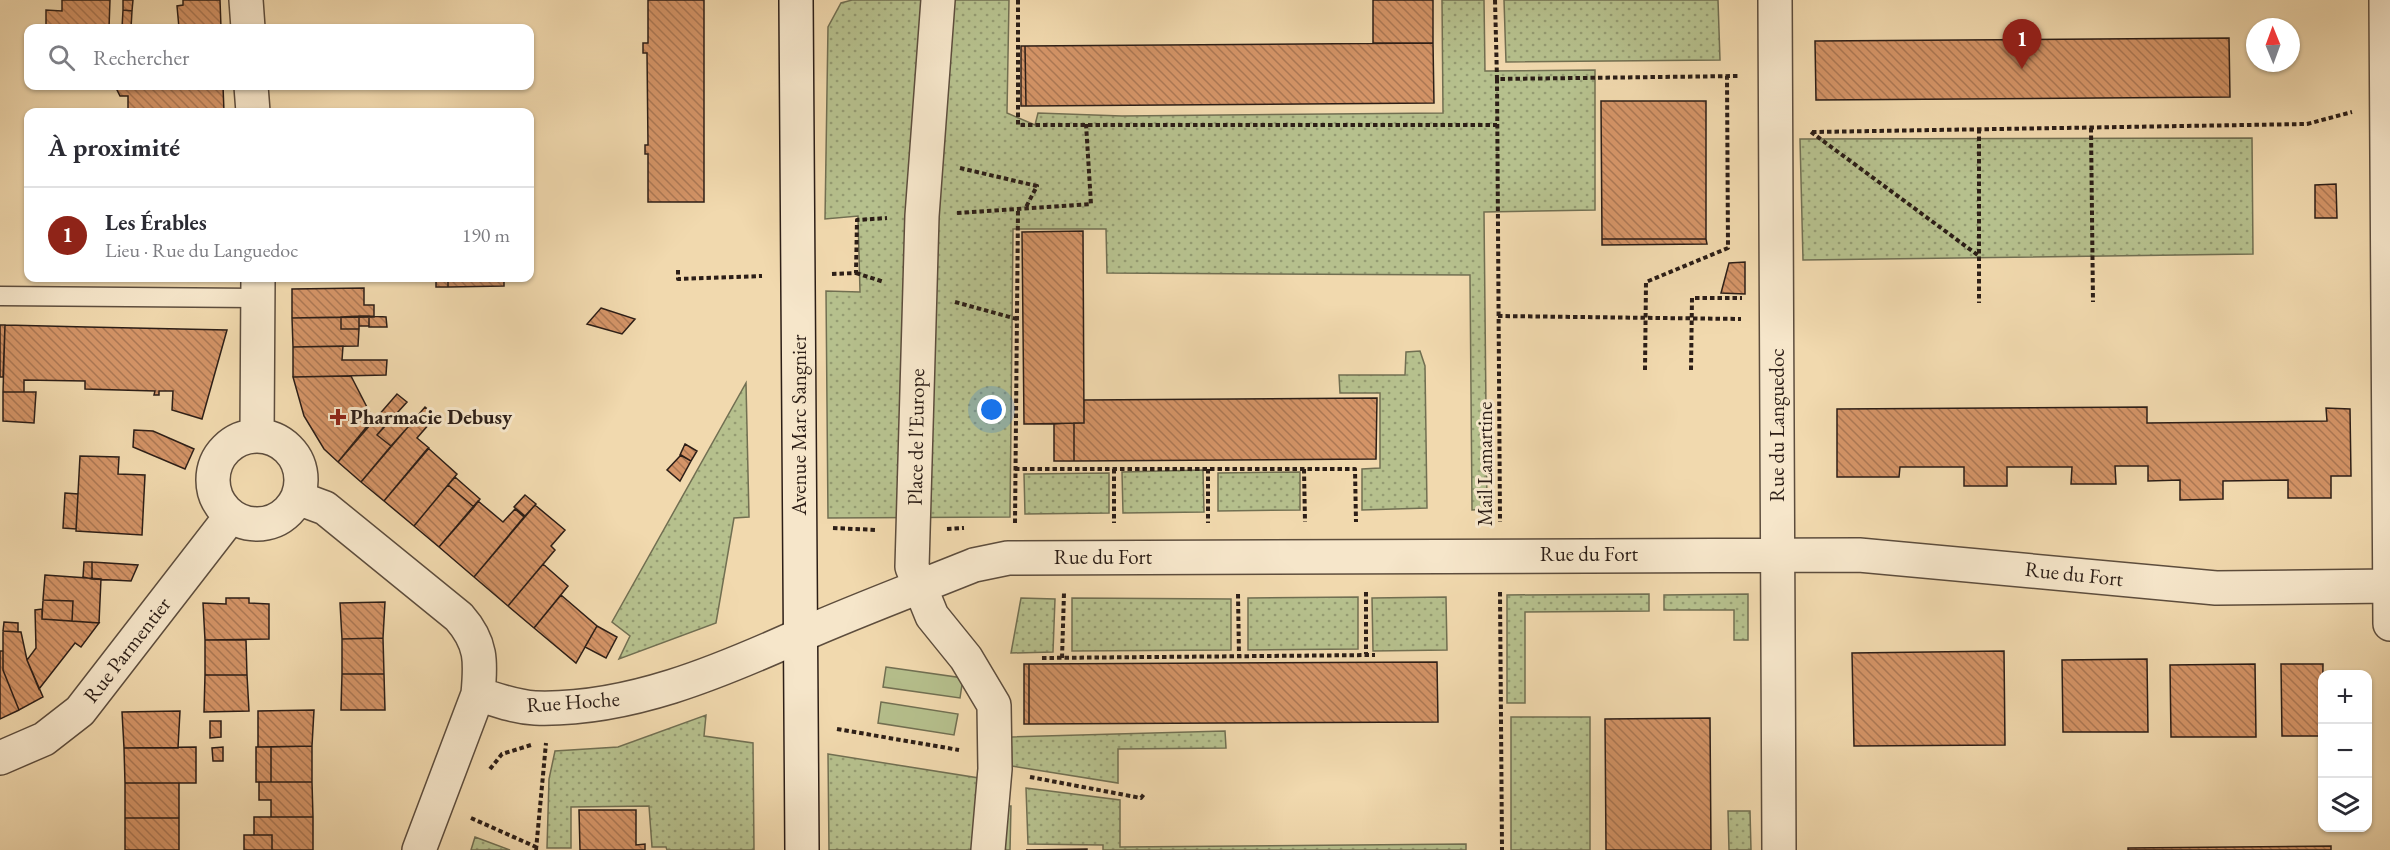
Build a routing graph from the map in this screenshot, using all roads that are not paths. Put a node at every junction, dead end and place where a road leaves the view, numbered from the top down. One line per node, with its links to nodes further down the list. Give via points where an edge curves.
1 (246, 0): 6 (street)
2 (796, 0): 19 (street, Avenue Marc Sangnier)
3 (938, 0): 16 (street, Place de l'Europe, via 922,216 912,567)
4 (1775, 0): 15 (street, Rue du Languedoc)
5 (2386, 0): 9 (street)
6 (248, 24)
7 (251, 90): 8 (street)
8 (253, 108)
9 (2388, 137): 17 (street)
10 (258, 288): 11 (lane); 12 (street)
11 (0, 296)
12 (257, 436): 13 (street, via 278,441 294,456 302,477); 14 (street, via 233,443 217,463 213,488)
13 (297, 498): 14 (street, via 286,514 268,523 249,523); 20 (street, via 325,508 472,631 478,647)
14 (231, 516): 21 (street, Rue Parmentier, via 80,711 44,739)
15 (1778, 553): 16 (street, Rue du Fort, via 1008,558 974,565); 17 (street, Rue du Fort, via 1900,556 2216,588); 25 (street, Rue du Languedoc)
16 (921, 586): 19 (street, Rue du Fort); 24 (street, Place de l'Europe, via 932,616 966,658 994,705 995,769)
17 (2390, 586): 18 (street)
18 (2390, 624)
19 (801, 636): 20 (street, Rue Hoche, via 662,689 610,702 535,708); 23 (street, Avenue Marc Sangnier)
20 (478, 694): 22 (street)
21 (0, 758)
22 (419, 850)
23 (802, 850)
24 (988, 850)
25 (1779, 850)

